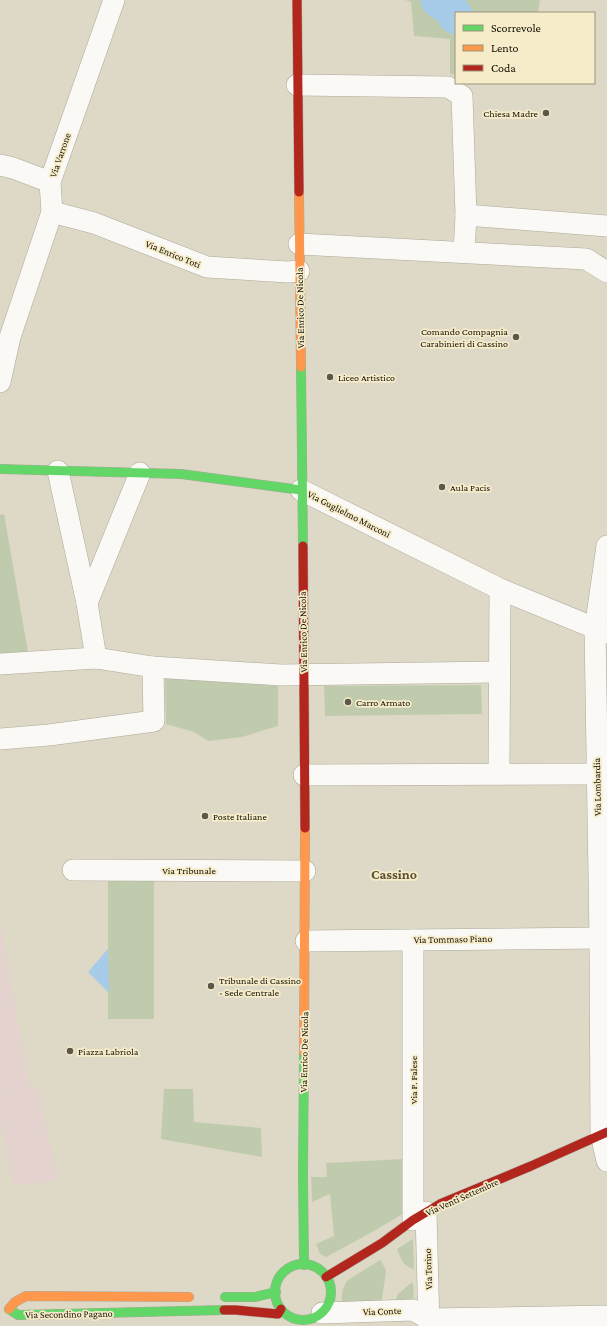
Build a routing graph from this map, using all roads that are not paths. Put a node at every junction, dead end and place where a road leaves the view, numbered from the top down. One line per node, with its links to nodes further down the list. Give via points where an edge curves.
1 (114, 0): 5 (street, Via Varrone)
2 (297, 0): 3 (street, Via Enrico De Nicola)
3 (297, 85): 7 (street, via 448,87 462,96); 9 (street, Via Enrico De Nicola)
4 (0, 165): 5 (street)
5 (50, 182): 6 (street, Via Varrone)
6 (52, 212): 11 (street, Via Enrico Toti, via 94,223 207,267); 13 (street, Via Varrone, via 10,336)
7 (466, 214): 8 (street); 10 (street)
8 (607, 226)
9 (299, 244): 10 (street); 11 (street, Via Enrico De Nicola)
10 (464, 252): 12 (street, via 586,259)
11 (299, 271): 17 (street, Via Enrico De Nicola)
12 (607, 272)
13 (0, 382)
14 (0, 469): 15 (street, Via Guglielmo Marconi)
15 (58, 471): 16 (street, Via Guglielmo Marconi); 20 (street)
16 (140, 473): 17 (street, Via Guglielmo Marconi, via 181,474); 20 (street)
17 (301, 490): 19 (street, Via Guglielmo Marconi); 26 (street, Via Enrico De Nicola)
18 (607, 546): 21 (street, Via Lombardia)
19 (500, 589): 21 (street, Via Guglielmo Marconi); 25 (street)
20 (87, 603): 22 (street)
21 (601, 631): 30 (street, Via Lombardia)
22 (96, 658): 23 (street); 24 (street)
23 (0, 664)
24 (153, 668): 26 (street); 27 (street, via 154,721)
25 (499, 672): 26 (street); 29 (street)
26 (303, 675): 28 (street, Via Enrico De Nicola)
27 (0, 739)
28 (304, 774): 29 (street); 32 (street, Via Enrico De Nicola)
29 (499, 774): 30 (street)
30 (597, 774): 33 (street, Via Lombardia)
31 (73, 870): 32 (street, Via Tribunale)
32 (305, 871): 35 (street, Via Enrico De Nicola)
33 (600, 938): 34 (street, Via Tommaso Piano); 36 (street, Via Lombardia)
34 (413, 940): 35 (street, Via Tommaso Piano); 38 (street, Via P. Falese)
35 (306, 941): 39 (street, Via Enrico De Nicola)
36 (604, 1133): 37 (street, Via Lombardia); 38 (street, Via Venti Settembre, via 440,1204)
37 (607, 1161)
38 (419, 1216): 40 (street, Via Venti Settembre, via 382,1243); 50 (street, Via Torino)
39 (304, 1265): 40 (street, via 316,1268); 41 (street, via 287,1270 277,1283)
40 (326, 1277): 49 (street, via 330,1284 330,1300)
41 (276, 1292): 43 (street, via 255,1297); 45 (street)
42 (200, 1297): 44 (street, Via Secondino Pagano, via 26,1296)
43 (216, 1297)
44 (9, 1309): 47 (street); 48 (street, Via Secondino Pagano, via 18,1315)
45 (281, 1310): 48 (street, Via Secondino Pagano, via 278,1314 236,1310); 49 (street, via 298,1320)
46 (607, 1316): 50 (street, Via Conte)
47 (11, 1320)
48 (78, 1320)
49 (313, 1320): 50 (street, Via Conte, via 414,1310)
50 (429, 1322)

